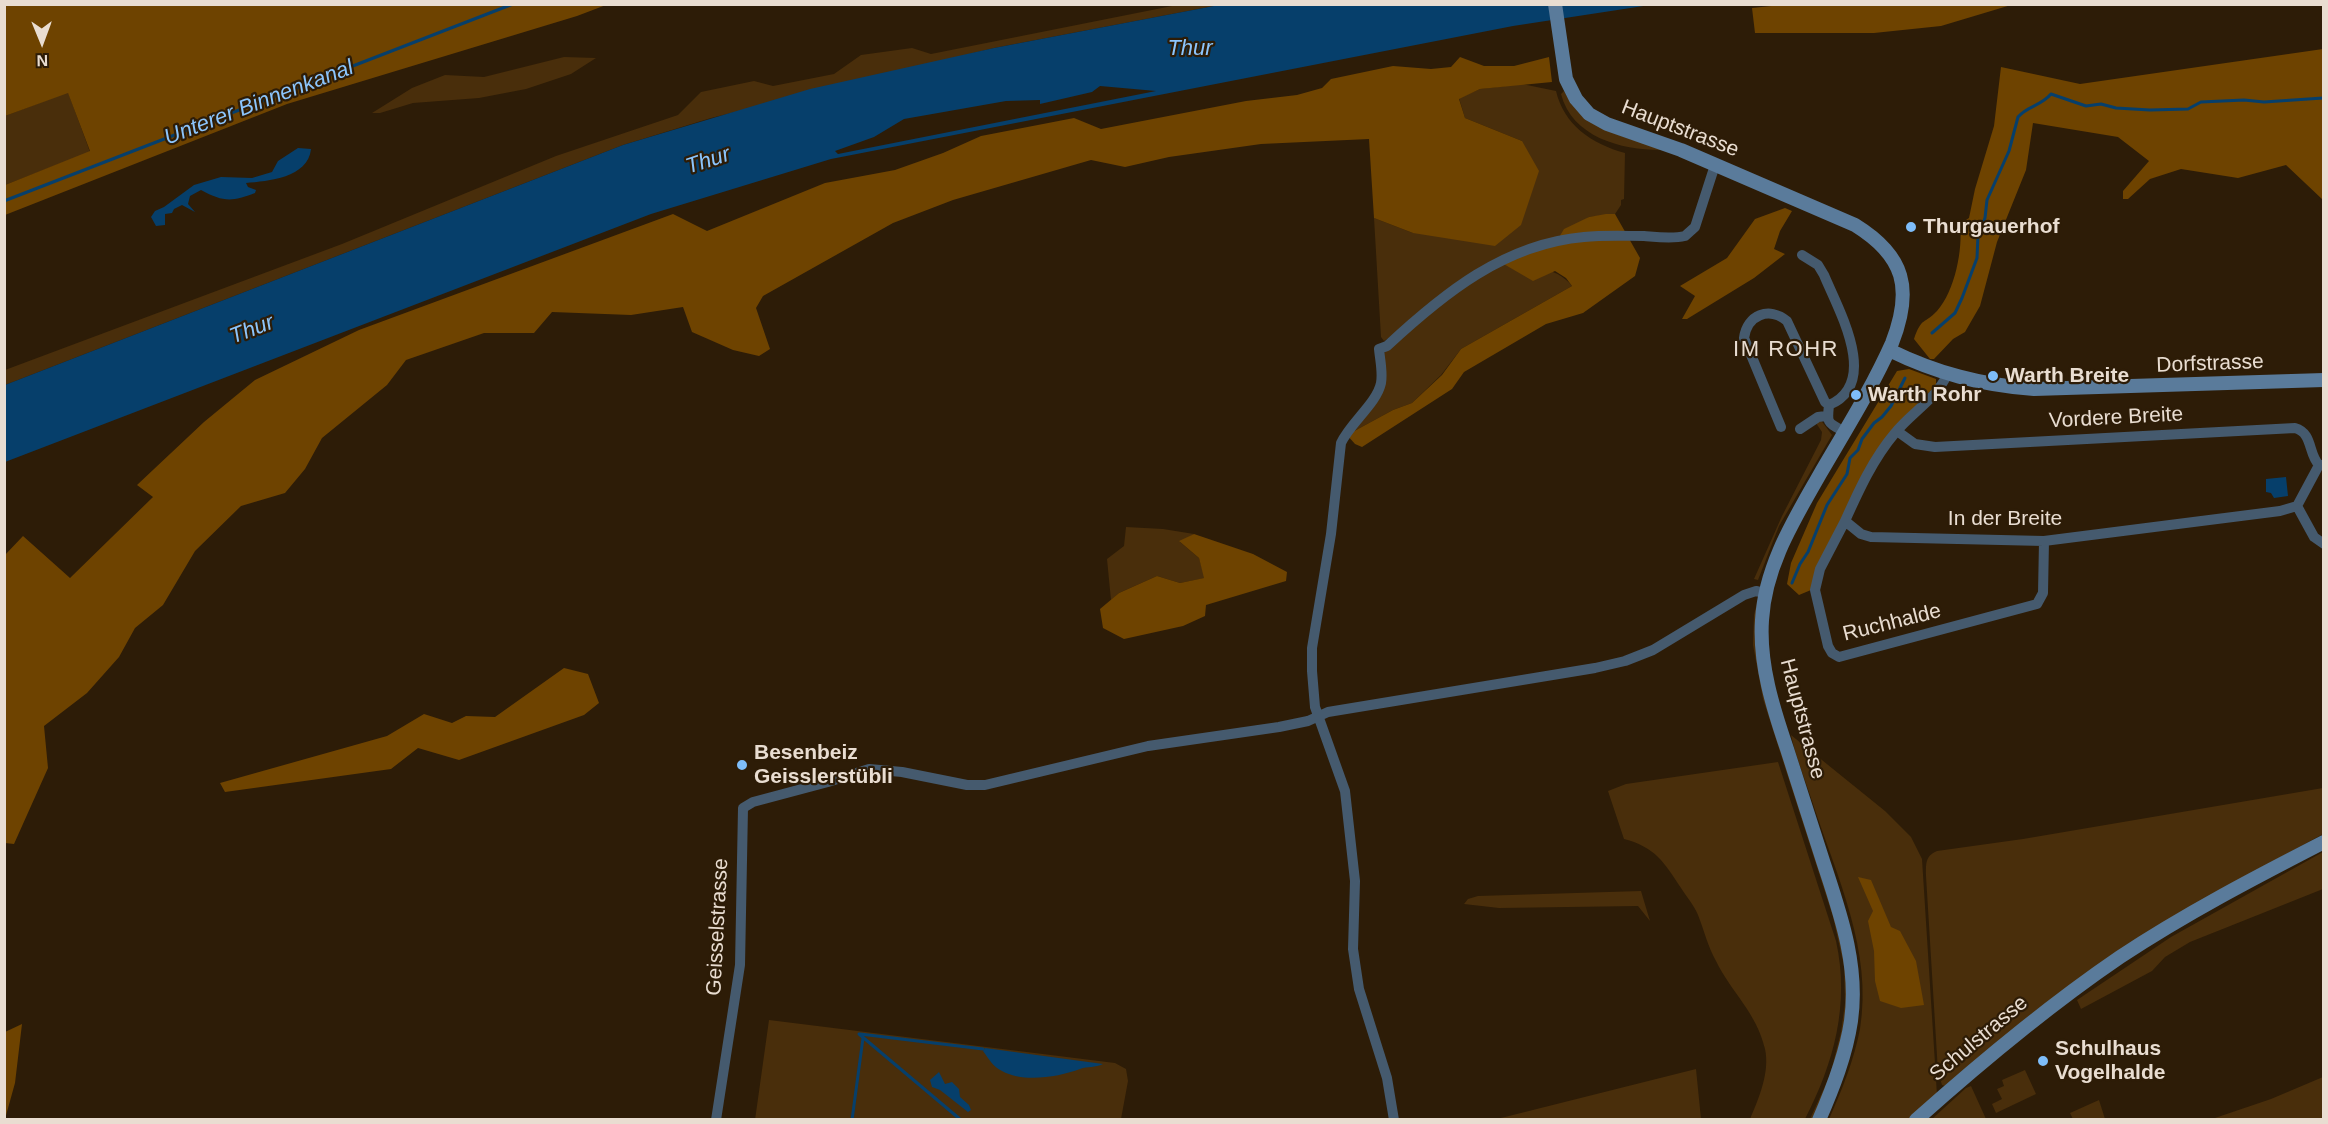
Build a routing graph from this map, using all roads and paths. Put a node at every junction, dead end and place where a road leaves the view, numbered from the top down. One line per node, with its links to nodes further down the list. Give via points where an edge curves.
1 (1555, 4): 2 (main road, Hauptstrasse, via 1564,74 1583,107 1598,119)
2 (1715, 165): 4 (main road, Hauptstrasse, via 1855,225 1878,240 1901,276 1903,293 1900,319); 18 (street, via 1695,227 1685,236 1585,236 1516,255 1461,283 1379,349 1379,389 1348,429 1339,453 1331,534 1312,648)
3 (1802, 255): 7 (street, via 1824,274 1852,344 1854,369 1850,384)
4 (1889, 350): 5 (main road, Dorfstrasse); 11 (main road, Hauptstrasse)
5 (1947, 375): 6 (main road, Dorfstrasse, via 1998,387 2043,389); 10 (street, via 1937,391)
6 (2324, 380)
7 (1828, 410): 8 (street, via 1787,321 1775,314 1760,314 1749,323 1744,338); 9 (street); 11 (street, via 1832,425)
8 (1781, 427)
9 (1800, 429)
10 (1896, 431): 12 (street, Vordere Breite, via 1915,444 1935,447 2295,428 2306,435 2314,460); 14 (street, via 1880,452)
11 (1845, 432): 17 (main road, Hauptstrasse, via 1788,531)
12 (2321, 465): 13 (street)
13 (2297, 506): 15 (street, In der Breite); 16 (street, via 2310,531)
14 (1845, 521): 15 (street, In der Breite, via 1870,537); 15 (street, Ruchhalde, via 1820,569 1815,591 1828,646 1839,657 2034,605 2043,592)
15 (2044, 541)
16 (2324, 543)
17 (1765, 593): 18 (street, via 1744,595 1661,646 1624,661 1328,712); 20 (main road, Hauptstrasse, via 1761,636 1769,688 1835,898 1852,968 1846,1045)
18 (1318, 717): 21 (street, Geisselstrasse, via 1279,727 1148,746 986,785 869,768 763,798 742,808 740,965); 22 (street, via 1345,791 1355,881 1353,949 1359,989)
19 (2324, 842): 23 (main road, Schulstrasse, via 2238,886 2120,957 2027,1025)
20 (1819, 1118)
21 (716, 1119)
22 (1394, 1119)
23 (1916, 1119)

